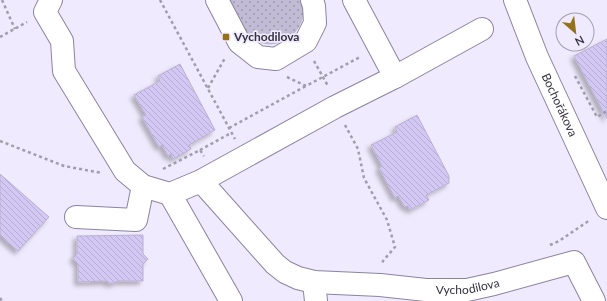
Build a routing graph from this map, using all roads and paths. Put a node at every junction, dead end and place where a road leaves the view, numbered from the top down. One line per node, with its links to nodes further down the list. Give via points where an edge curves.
1 (2, 0): 8 (path)
2 (160, 0): 16 (path)
3 (217, 0): 4 (street, via 238,42 258,56 276,59 306,41 315,23)
4 (312, 0)
5 (354, 0): 14 (street)
6 (515, 0): 28 (street, Bochořákova)
7 (46, 4): 8 (path); 24 (street, via 62,41 64,71)
8 (15, 29): 10 (path)
9 (482, 29): 14 (street)
10 (0, 37)
11 (226, 57): 16 (path)
12 (313, 58): 17 (path, via 334,96)
13 (575, 76): 18 (path, via 597,116)
14 (395, 77): 17 (street)
15 (306, 86): 19 (path)
16 (208, 89): 19 (path)
17 (335, 107): 23 (street); 31 (path, via 358,148 364,178 386,220 395,247)
18 (607, 111)
19 (229, 128): 20 (path)
20 (231, 133): 22 (path); 23 (path)
21 (0, 141): 24 (path, via 64,166 114,176)
22 (200, 150): 25 (path); 26 (path)
23 (245, 157): 25 (street)
24 (125, 170): 26 (street)
25 (209, 177): 27 (street); 32 (street, Vychodilova, via 275,264)
26 (151, 179): 27 (street); 29 (street, via 136,220)
27 (170, 194): 35 (street)
28 (601, 212): 30 (path)
29 (76, 217)
30 (545, 247)
31 (383, 261)
32 (315, 292): 36 (street, Vychodilova, via 380,285 426,290 467,290 574,262)
33 (0, 298): 34 (path)
34 (2, 301)
35 (231, 301)
36 (594, 301)

